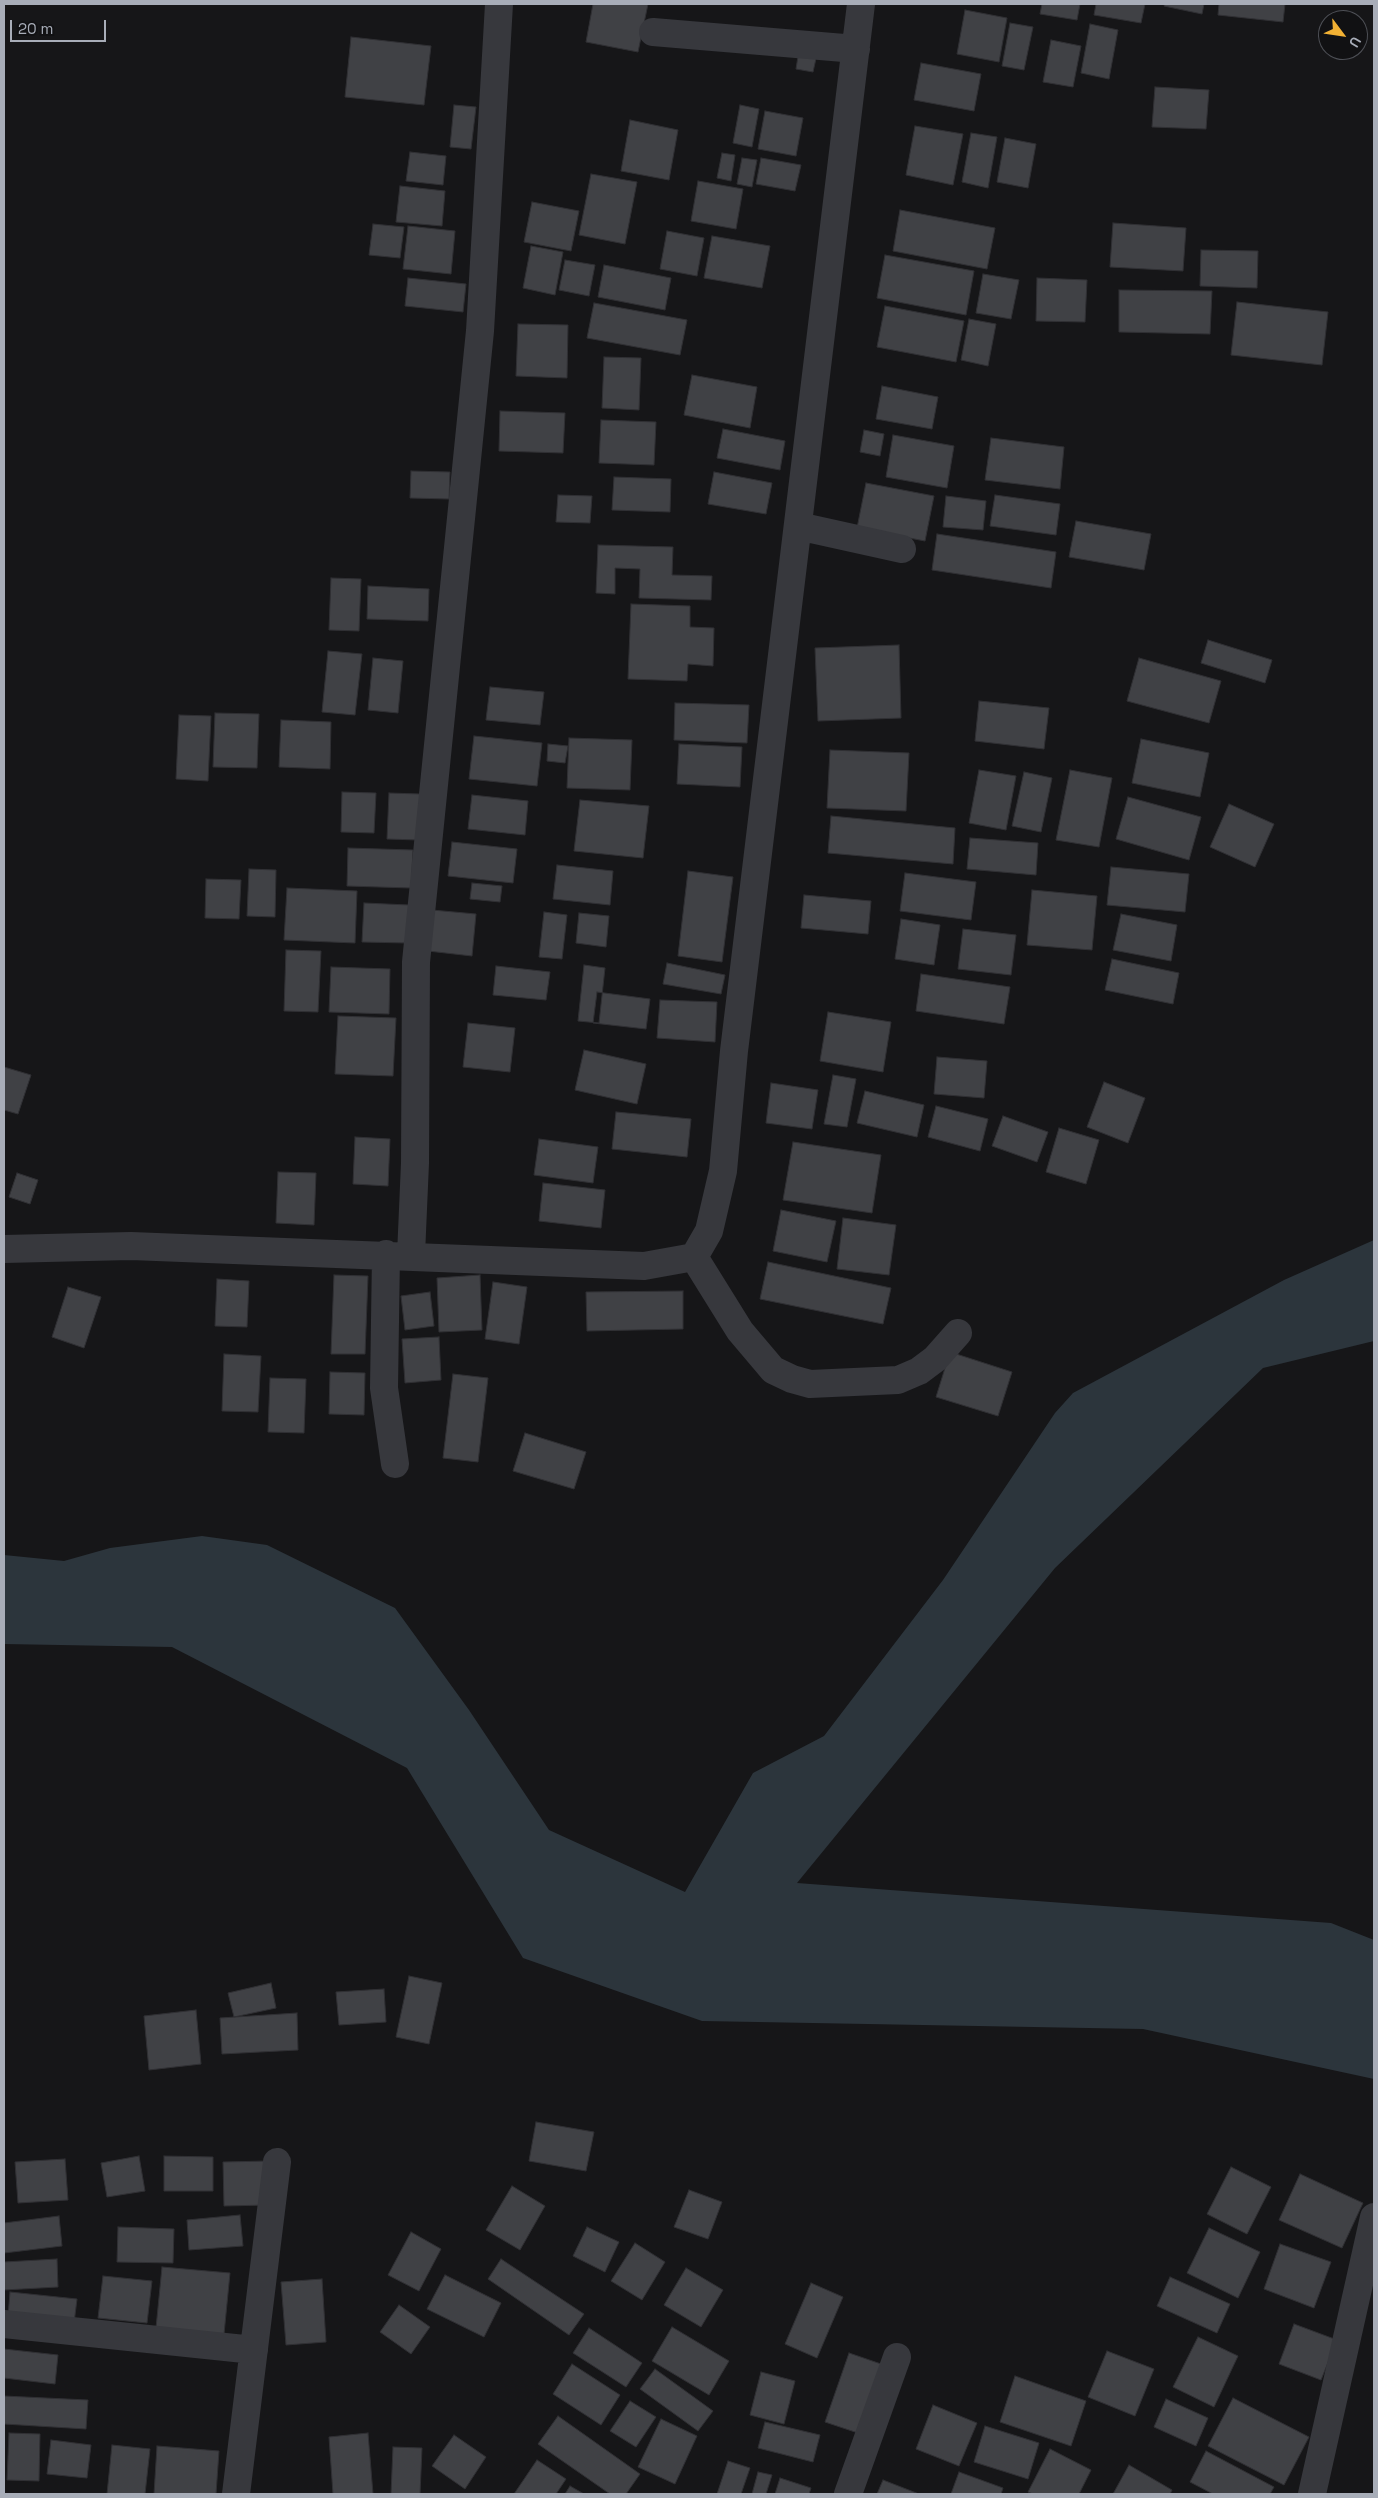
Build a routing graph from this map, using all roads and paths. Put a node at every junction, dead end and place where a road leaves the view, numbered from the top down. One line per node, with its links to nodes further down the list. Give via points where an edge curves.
1 (500, 4): 8 (street, via 480,330 416,962)
2 (862, 4): 4 (street)
3 (653, 32): 4 (street)
4 (856, 49): 5 (street)
5 (798, 526): 6 (street); 9 (street, via 722,1171 709,1231)
6 (902, 549)
7 (4, 1249): 8 (street, via 131,1246)
8 (399, 1255): 9 (street, via 644,1266); 11 (street, via 384,1388)
9 (694, 1257): 10 (street, via 740,1331 773,1370 792,1379 810,1384 898,1380 919,1371 935,1359)
10 (958, 1333)
11 (395, 1464)
12 (277, 2162): 15 (street)
13 (1374, 2217): 19 (street)
14 (4, 2324): 15 (street)
15 (254, 2350): 17 (street)
16 (897, 2357): 18 (street)
17 (236, 2494)
18 (848, 2494)
19 (1312, 2494)

